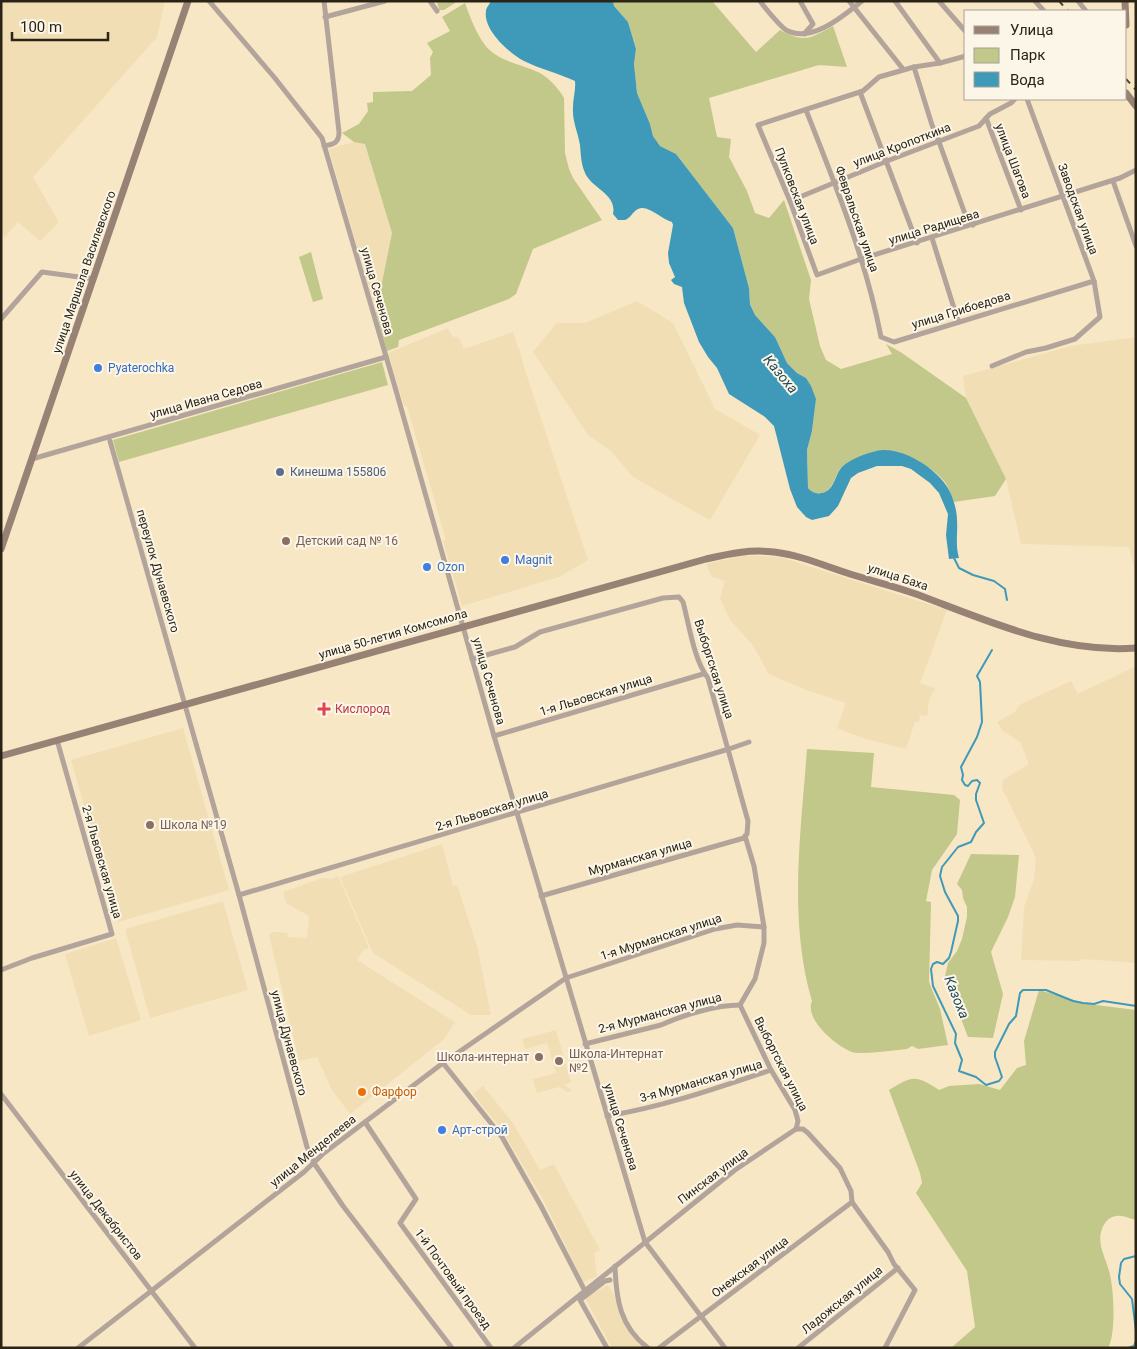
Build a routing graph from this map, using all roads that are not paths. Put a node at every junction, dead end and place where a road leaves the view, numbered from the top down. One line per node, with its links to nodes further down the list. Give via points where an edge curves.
1 (188, 1): 44 (main road, улица Маршала Василевского)
2 (209, 1): 30 (street, улица Сеченова, via 274,77 322,138)
3 (324, 1): 15 (street)
4 (384, 1): 12 (street)
5 (430, 1): 14 (street)
6 (760, 1): 17 (street, via 786,30)
7 (800, 1): 17 (street, via 813,24)
8 (849, 1): 13 (street)
9 (862, 1): 13 (street)
10 (895, 1): 19 (street)
11 (939, 1): 16 (street)
12 (370, 3): 15 (street)
13 (854, 8): 17 (street, via 831,25); 21 (street)
14 (437, 10)
15 (325, 17): 30 (street, via 339,136 335,144)
16 (964, 30)
17 (804, 34)
18 (964, 56): 19 (street)
19 (940, 63): 20 (street)
20 (914, 66): 21 (street); 29 (street)
21 (903, 70): 22 (street, via 879,77)
22 (860, 92): 27 (street); 31 (street)
23 (1127, 94): 26 (main road)
24 (1014, 100): 28 (street, улица Кропоткина)
25 (1027, 100): 35 (street, Заводская улица)
26 (1136, 106)
27 (806, 110): 34 (street, Февральская улица); 36 (street, Пулковская улица, via 758,125)
28 (986, 118): 29 (street, улица Кропоткина, via 979,126); 37 (street, улица Шагова)
29 (939, 142): 31 (street, улица Кропоткина); 38 (street, via 964,214)
30 (324, 146): 49 (street, улица Сеченова)
31 (887, 161): 34 (street, улица Кропоткина); 40 (street)
32 (1136, 170): 33 (street)
33 (1112, 181): 35 (street); 41 (street)
34 (835, 182): 36 (street, улица Кропоткина); 42 (street, Февральская улица)
35 (1060, 198): 37 (street, улица Радищева); 45 (street, Заводская улица)
36 (790, 201): 43 (street, Пулковская улица)
37 (1021, 210): 38 (street, улица Радищева)
38 (973, 225): 39 (street, улица Радищева)
39 (932, 238): 40 (street, улица Радищева); 47 (street)
40 (917, 243): 42 (street, улица Радищева)
41 (1136, 246)
42 (861, 260): 43 (street, улица Радищева); 48 (street, Февральская улица)
43 (817, 275)
44 (94, 279): 46 (street, via 42,272); 52 (main road, улица Маршала Василевского)
45 (1094, 281): 47 (street, улица Грибоедова); 50 (street, Заводская улица, via 1100,317 1075,339 1026,352)
46 (1, 319)
47 (958, 321): 48 (street, улица Грибоедова, via 894,342)
48 (881, 337)
49 (386, 358): 52 (street, улица Ивана Седова); 55 (street, улица Сеченова)
50 (992, 366)
51 (110, 441): 59 (street, переулок Дунаевского)
52 (32, 459): 53 (main road, улица Маршала Василевского)
53 (1, 549)
54 (793, 556): 55 (main road, улица 50-летия Комсомола, via 761,552 724,555); 56 (main road, улица Баха, via 1030,635 1104,649)
55 (462, 626): 57 (street, улица Сеченова); 59 (main road, улица 50-летия Комсомола)
56 (1136, 648)
57 (472, 659): 58 (street, Выборгская улица, via 516,647 540,632 663,598 679,597); 60 (street, улица Сеченова)
58 (704, 674): 60 (street, 1-я Львовская улица); 63 (street, Выборгская улица, via 708,678)
59 (186, 705): 61 (main road, улица 50-летия Комсомола); 67 (street, улица Дунаевского)
60 (494, 736): 65 (street, улица Сеченова)
61 (57, 740): 64 (main road, улица 50-летия Комсомола); 70 (street, 2-я Львовская улица, via 112,934)
62 (749, 742): 63 (street, 2-я Львовская улица)
63 (729, 749): 65 (street, 2-я Львовская улица); 66 (street, Выборгская улица, via 748,821)
64 (1, 756)
65 (517, 813): 67 (street, 2-я Львовская улица); 68 (street, улица Сеченова)
66 (744, 837): 68 (street, Мурманская улица); 69 (street, Выборгская улица, via 754,866)
67 (239, 895): 80 (street, улица Дунаевского, via 305,1141)
68 (541, 896): 71 (street, улица Сеченова)
69 (764, 927): 71 (street, 1-я Мурманская улица, via 737,925 715,929); 72 (street, Выборгская улица, via 759,966)
70 (1, 970)
71 (566, 978): 73 (street, улица Сеченова); 74 (street, улица Менделеева)
72 (740, 1005): 73 (street, 2-я Мурманская улица, via 727,1005); 75 (street, Выборгская улица)
73 (585, 1044): 77 (street, улица Сеченова)
74 (444, 1063): 78 (street, улица Менделеева); 87 (street, via 502,1137)
75 (771, 1070): 77 (street, 3-я Мурманская улица, via 693,1095); 79 (street, Выборгская улица, via 794,1110 798,1121)
76 (1, 1094): 86 (street, улица Декабристов)
77 (607, 1116): 82 (street, улица Сеченова)
78 (365, 1122): 80 (street, улица Менделеева); 92 (street, 1-й Почтовый проезд, via 416,1199 400,1223)
79 (796, 1128): 81 (street, Выборгская улица, via 808,1133 840,1168 851,1191); 82 (street, Пинская улица, via 735,1170)
80 (314, 1163): 86 (street, улица Менделеева); 91 (street, улица Дунаевского)
81 (852, 1202): 84 (street, Выборгская улица); 88 (street, Онежская улица)
82 (645, 1242): 83 (street, Пинская улица); 88 (street, улица Сеченова)
83 (615, 1266): 87 (street, Пинская улица); 95 (street, via 620,1310 636,1339)
84 (898, 1268): 98 (street, Ладожская улица); 99 (street, Выборгская улица, via 915,1290)
85 (610, 1280): 94 (street, via 580,1300)
86 (152, 1291): 89 (street, улица Менделеева); 90 (street, улица Декабристов)
87 (585, 1291): 93 (street, Пинская улица)
88 (702, 1316): 96 (street, Онежская улица); 97 (street, улица Сеченова)
89 (78, 1348)
90 (195, 1348)
91 (452, 1348)
92 (490, 1348)
93 (514, 1348)
94 (607, 1348)
95 (648, 1348)
96 (659, 1348)
97 (725, 1348)
98 (798, 1348)
99 (885, 1348)

